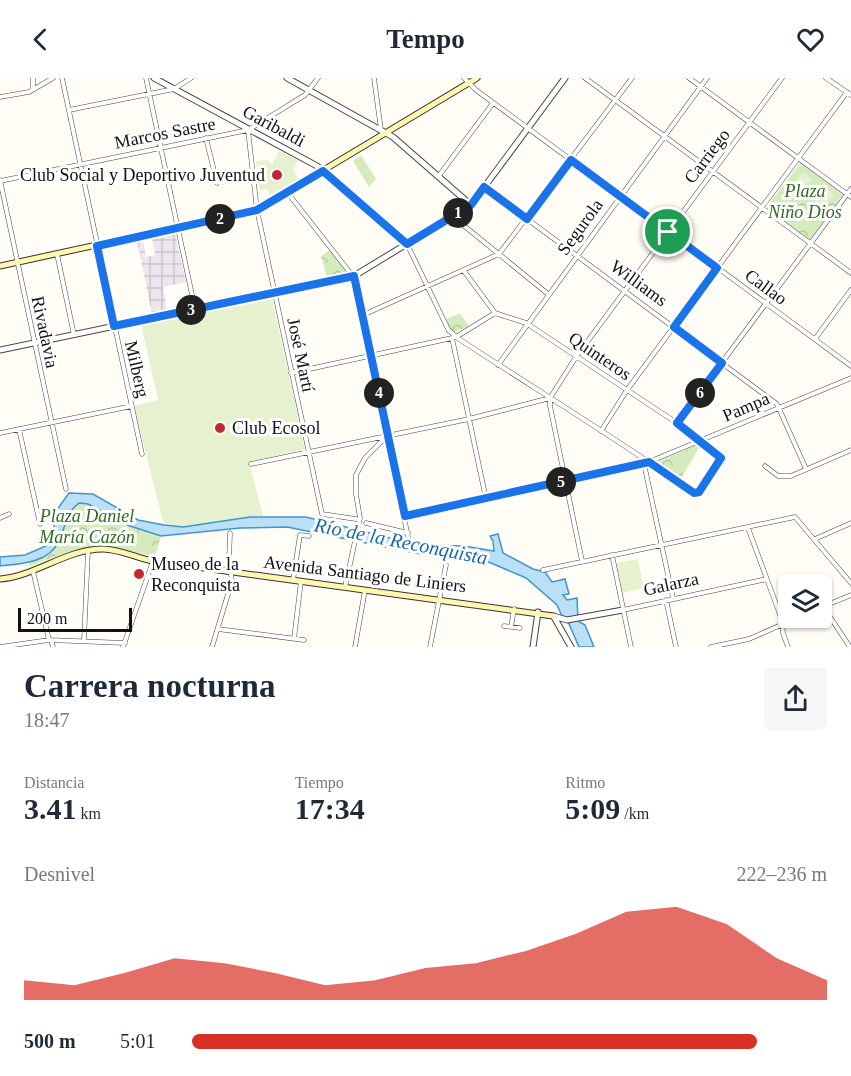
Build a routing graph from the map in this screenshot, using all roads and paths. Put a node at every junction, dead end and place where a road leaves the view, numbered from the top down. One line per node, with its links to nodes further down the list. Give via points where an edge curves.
1 (33, 78): 22 (street)
2 (53, 78): 22 (street)
3 (62, 78): 29 (street, Milberg)
4 (146, 78): 25 (street)
5 (154, 78): 21 (street, Garibaldi)
6 (191, 78): 21 (street)
7 (287, 78): 23 (street)
8 (318, 78): 23 (street, Marcos Sastre)
9 (374, 78): 33 (street)
10 (464, 78): 19 (street, Callao)
11 (477, 78): 19 (main road)
12 (565, 78): 31 (street)
13 (585, 78): 27 (street)
14 (632, 78): 27 (street)
15 (689, 78): 20 (street)
16 (707, 78): 20 (street, Segurola)
17 (782, 78): 30 (street, Carriego)
18 (826, 78): 24 (street)
19 (468, 83): 28 (street, Callao); 33 (main road)
20 (701, 87): 30 (street); 34 (street, Segurola)
21 (174, 89): 25 (street); 32 (street, Garibaldi)
22 (33, 90): 26 (street)
23 (310, 90): 32 (street, Marcos Sastre); 33 (street)
24 (849, 93): 37 (street)
25 (149, 94): 29 (street); 36 (street)
26 (0, 97)
27 (615, 100): 34 (street); 38 (street)
28 (493, 103): 31 (street, Callao); 42 (street)
29 (69, 110): 39 (street, Milberg)
30 (749, 122): 37 (street); 41 (street, Carriego)
31 (528, 128): 38 (street, Callao); 45 (street)
32 (248, 130): 35 (street, Marcos Sastre); 40 (street, Garibaldi); 52 (street, José Martí)
33 (384, 131): 40 (main road); 42 (street)
34 (664, 136): 41 (street); 48 (street, Segurola)
35 (206, 138): 36 (street, Marcos Sastre); 44 (street)
36 (160, 147): 39 (street, Marcos Sastre); 55 (street)
37 (799, 158): 49 (street); 51 (street)
38 (571, 160): 48 (street, Callao); 54 (street)
39 (80, 164): 43 (street, Marcos Sastre); 59 (street, Milberg)
40 (323, 171): 47 (main road); 57 (street, Garibaldi)
41 (712, 172): 51 (street); 56 (street, Carriego)
42 (438, 177): 50 (street)
43 (0, 180): 63 (street, Rivadavia)
44 (217, 183)
45 (484, 187): 50 (street); 54 (street, Williams)
46 (851, 189): 49 (street)
47 (287, 192): 52 (main road); 68 (street)
48 (620, 195): 56 (street, Callao); 62 (street, Segurola)
49 (849, 196): 58 (street)
50 (471, 205): 53 (street)
51 (762, 208): 58 (street); 65 (street)
52 (257, 210): 55 (main road); 72 (street, José Martí)
53 (452, 216): 57 (street); 61 (street)
54 (527, 219): 61 (street); 62 (street, Williams)
55 (177, 229): 59 (main road); 75 (street)
56 (668, 232): 65 (street, Callao); 71 (street, Carriego)
57 (407, 244): 68 (street); 69 (street, Garibaldi)
58 (810, 244): 67 (street); 74 (street)
59 (97, 246): 60 (main road); 79 (street, Milberg)
60 (57, 254): 63 (main road); 81 (street)
61 (499, 254): 66 (street); 73 (street)
62 (577, 255): 71 (street, Williams); 73 (street, Segurola)
63 (17, 262): 64 (main road); 84 (street, Rivadavia)
64 (0, 266)
65 (717, 268): 74 (street, Callao); 80 (street)
66 (464, 271): 69 (street); 76 (street)
67 (851, 273)
68 (354, 276): 72 (street); 77 (street)
69 (429, 287): 77 (street); 82 (street, Garibaldi)
70 (851, 290): 83 (street)
71 (625, 291): 80 (street, Williams); 87 (street, Carriego)
72 (273, 292): 75 (street); 91 (street, José Martí)
73 (548, 294): 78 (street, Segurola)
74 (766, 304): 83 (street, Callao); 88 (street)
75 (195, 310): 79 (street)
76 (495, 314): 78 (street, Quinteros); 82 (street)
77 (363, 315): 86 (street)
78 (526, 323): 87 (street, Quinteros); 89 (street, Segurola)
79 (114, 326): 81 (street); 95 (street, Milberg)
80 (674, 327): 88 (street, Williams); 93 (street)
81 (74, 335): 84 (street)
82 (454, 337): 86 (street); 89 (street); 97 (street, Garibaldi)
83 (815, 339): 90 (street, Callao)
84 (34, 343): 85 (street); 98 (street, Rivadavia)
85 (0, 350)
86 (370, 355): 91 (street); 103 (street)
87 (576, 357): 93 (street, Quinteros); 94 (street, Carriego)
88 (722, 363): 96 (street, Williams); 99 (street)
89 (498, 365): 94 (street)
90 (851, 366)
91 (291, 373): 106 (street, José Martí)
92 (851, 378): 96 (street, Pampa)
93 (627, 390): 99 (street, Quinteros); 101 (street)
94 (550, 398): 97 (street); 101 (street); 113 (street)
95 (132, 406): 98 (street); 107 (street, Milberg)
96 (779, 408): 104 (street, Pampa); 112 (street, Williams)
97 (470, 419): 103 (street); 115 (street, Garibaldi)
98 (51, 422): 100 (street); 114 (street, Rivadavia)
99 (677, 423): 104 (street, Quinteros)
100 (19, 429): 102 (street); 122 (street)
101 (601, 431): 108 (street)
102 (0, 433)
103 (388, 435): 106 (street); 117 (street); 119 (street, via 365,458 356,475)
104 (701, 441): 108 (street, Pampa); 108 (street, Quinteros, via 721,458 699,492 694,493)
105 (851, 450): 112 (street)
106 (308, 452): 109 (street); 119 (street, José Martí, via 322,514)
107 (142, 454)
108 (649, 462): 110 (street, Pampa)
109 (251, 464)
110 (644, 464): 113 (street, Pampa); 127 (street)
111 (765, 466): 112 (street, via 784,477)
112 (806, 469)
113 (564, 482): 115 (street, Pampa); 131 (street)
114 (66, 489)
115 (486, 499): 117 (street, Pampa)
116 (9, 514): 118 (street)
117 (405, 516): 120 (street, via 408,535)
118 (0, 518)
119 (358, 521): 141 (street)
120 (366, 523)
121 (851, 523): 126 (street)
122 (40, 524)
123 (748, 528): 126 (street, via 795,517); 127 (street); 137 (street)
124 (230, 533): 135 (street)
125 (309, 536): 138 (street, via 300,535)
126 (815, 539): 140 (street)
127 (661, 545): 129 (street); 144 (street)
128 (88, 551): 130 (main road, Avenida Santiago de Liniers, via 107,549); 134 (main road, Avenida Santiago de Liniers, via 64,556); 164 (street)
129 (612, 555): 131 (street); 149 (street)
130 (153, 561): 135 (main road, Avenida Santiago de Liniers); 166 (street)
131 (582, 561): 133 (street)
132 (446, 565): 145 (street)
133 (543, 570)
134 (33, 571): 136 (main road, Avenida Santiago de Liniers); 163 (street)
135 (231, 571): 138 (main road, Avenida Santiago de Liniers); 160 (street, via 232,581)
136 (0, 579)
137 (767, 579): 144 (street, Galarza); 150 (street)
138 (292, 580): 139 (main road, Avenida Santiago de Liniers)
139 (301, 581): 141 (main road, Avenida Santiago de Liniers); 162 (street)
140 (851, 582)
141 (345, 587): 142 (main road, Avenida Santiago de Liniers)
142 (365, 590): 145 (main road, Avenida Santiago de Liniers); 170 (street)
143 (851, 595): 147 (street)
144 (673, 598): 146 (street, Galarza)
145 (438, 599): 148 (main road, Avenida Santiago de Liniers); 171 (street)
146 (666, 600): 149 (street, Galarza); 175 (street)
147 (832, 603)
148 (514, 609): 151 (main road, Avenida Santiago de Liniers); 156 (street)
149 (623, 610): 153 (street, Galarza); 174 (street)
150 (778, 611)
151 (538, 612): 152 (main road, Avenida Santiago de Liniers); 172 (street)
152 (553, 616): 153 (street, Avenida Santiago de Liniers); 161 (street)
153 (567, 620): 161 (street)
154 (832, 620): 178 (street)
155 (504, 626): 156 (street)
156 (511, 627): 158 (street)
157 (778, 627): 176 (street, via 749,639)
158 (520, 628)
159 (784, 628): 177 (street)
160 (218, 629): 162 (street); 169 (street)
161 (563, 633): 173 (street)
162 (294, 639): 165 (street)
163 (50, 640): 164 (street); 167 (street); 168 (street)
164 (84, 640): 166 (street)
165 (304, 640)
166 (124, 645)
167 (0, 647)
168 (53, 647)
169 (212, 647)
170 (355, 647)
171 (430, 647)
172 (532, 647)
173 (571, 647)
174 (631, 647)
175 (676, 647)
176 (711, 647)
177 (788, 647)
178 (850, 647)

